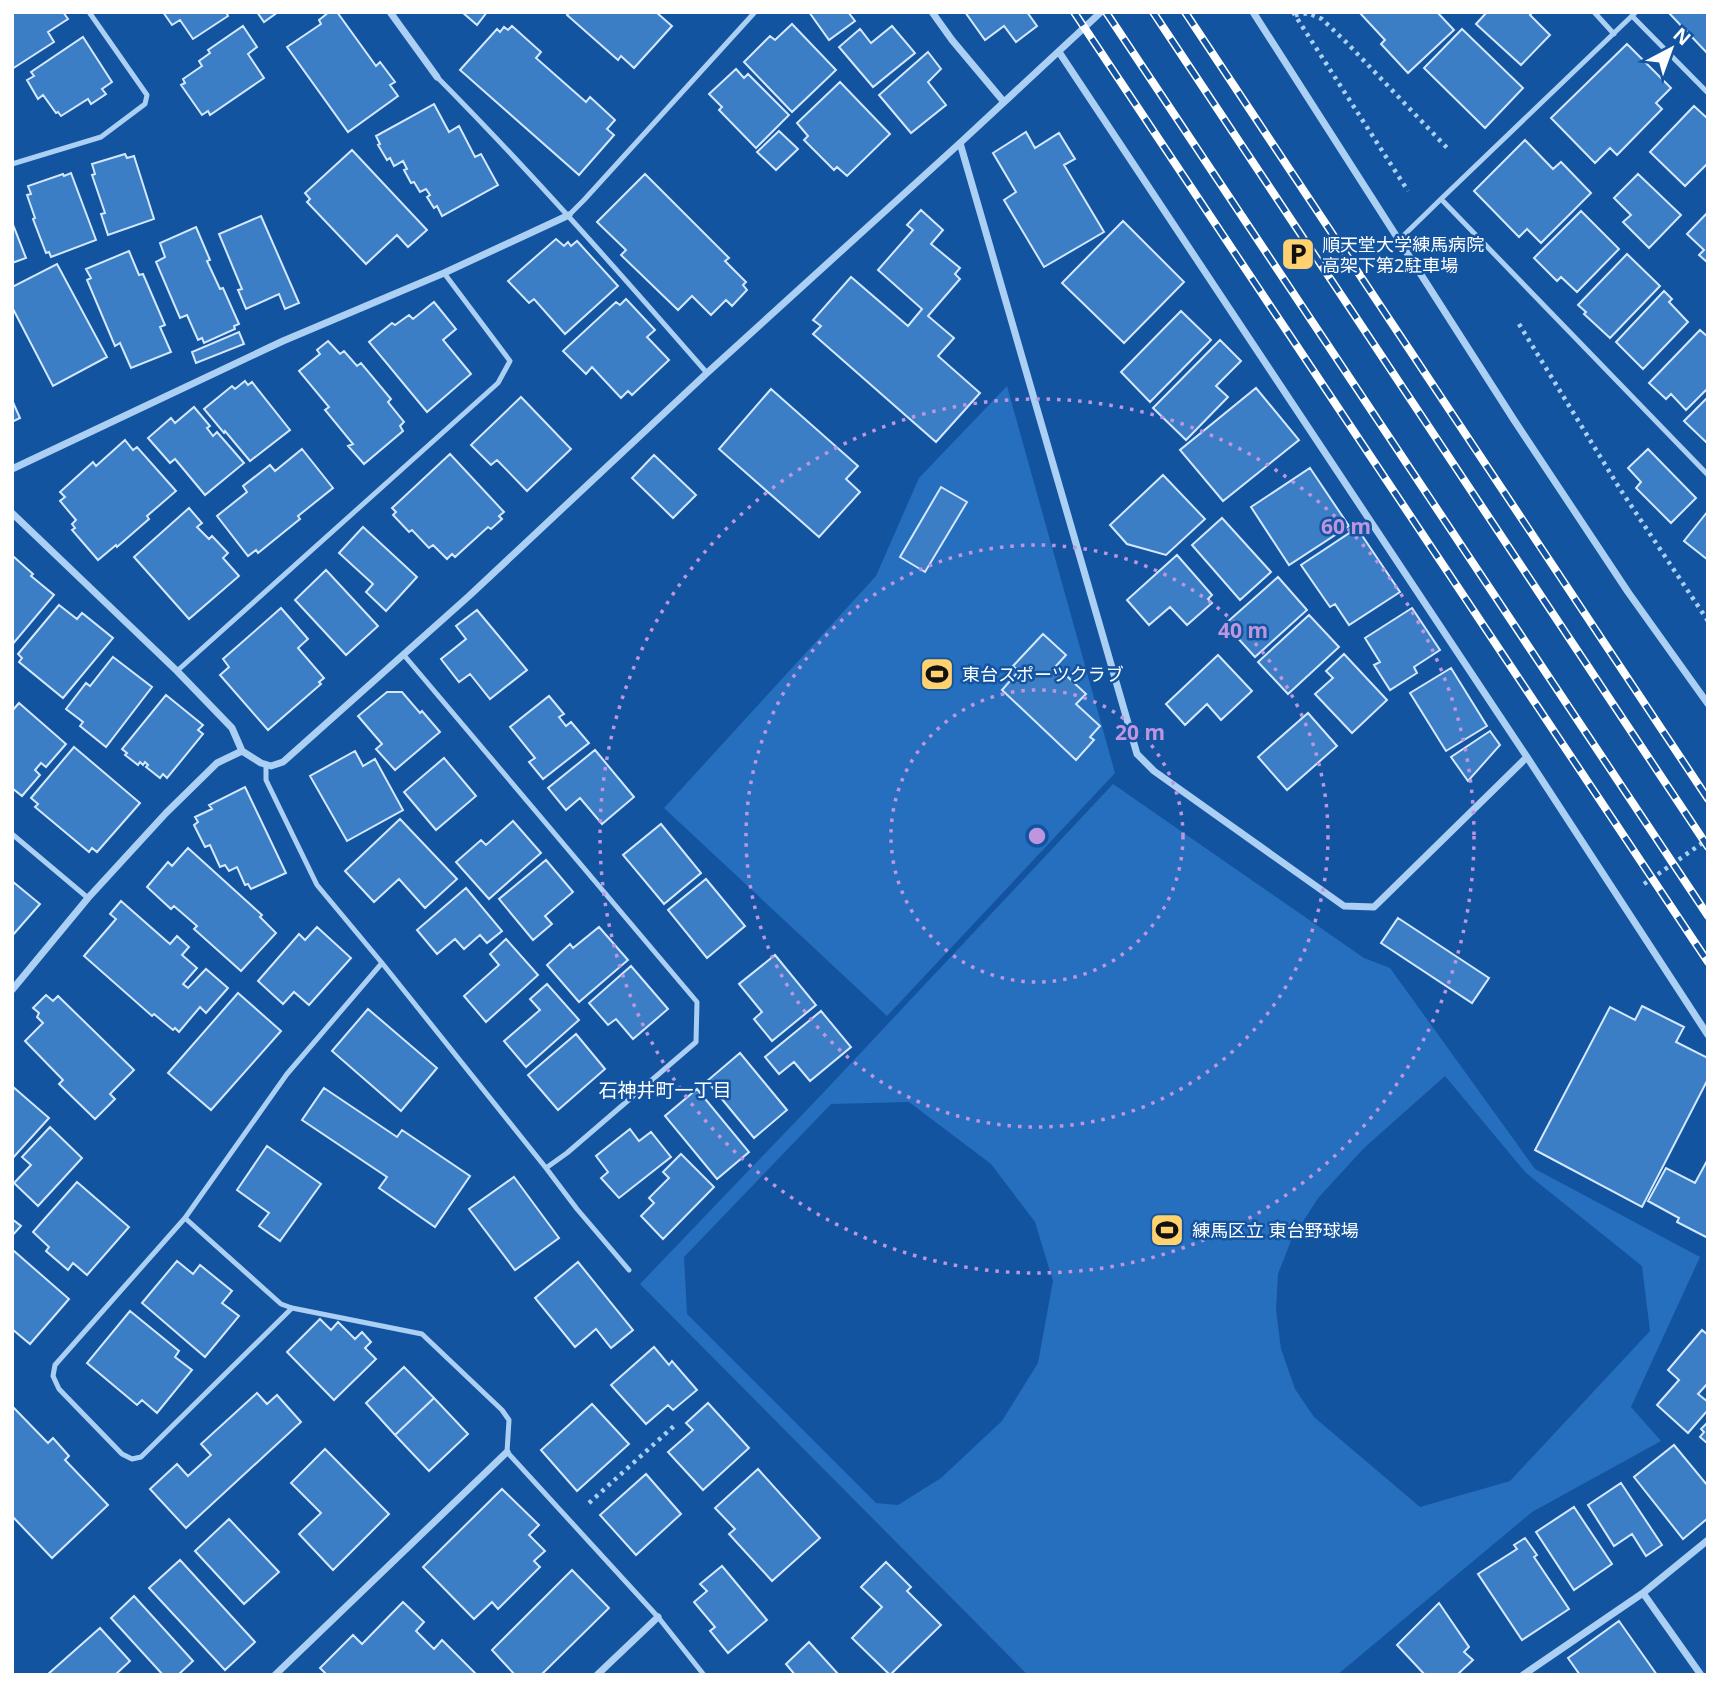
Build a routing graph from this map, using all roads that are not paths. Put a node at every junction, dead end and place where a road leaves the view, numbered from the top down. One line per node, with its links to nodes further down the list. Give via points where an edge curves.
1 (89, 12): 15 (lane, via 147,95 145,104 101,137)
2 (390, 12): 11 (street)
3 (755, 12): 17 (lane)
4 (932, 12): 13 (street)
5 (1101, 12): 10 (street)
6 (1253, 12): 18 (street)
7 (1594, 12): 9 (lane)
8 (1634, 14): 9 (lane); 12 (lane)
9 (1614, 34): 16 (lane)
10 (1059, 52): 13 (street); 28 (street)
11 (437, 77): 17 (lane)
12 (1708, 93)
13 (1004, 102): 14 (street)
14 (960, 143): 20 (street); 28 (street, via 1137,754 1154,771 1344,906 1374,906)
15 (12, 164)
16 (1441, 200): 18 (lane); 22 (lane)
17 (569, 215): 19 (street); 20 (lane)
18 (1399, 239): 26 (street, via 1628,592)
19 (444, 274): 21 (street, via 283,341); 25 (lane, via 510,361 498,383)
20 (706, 373): 24 (street)
21 (12, 469)
22 (1708, 475)
23 (12, 513): 25 (street)
24 (403, 654): 29 (street, via 283,762); 35 (lane, via 697,1002 696,1042)
25 (177, 671): 27 (street, via 232,729)
26 (1708, 704)
27 (242, 751): 29 (street); 31 (street, via 217,763)
28 (1527, 757): 34 (street)
29 (266, 765): 32 (lane, via 266,779 317,885)
30 (12, 834): 31 (lane)
31 (88, 898): 33 (street)
32 (382, 963): 35 (lane); 36 (lane, via 287,1074)
33 (12, 990)
34 (1708, 1035)
35 (546, 1168): 37 (lane)
36 (185, 1218): 38 (lane, via 281,1304); 38 (lane, via 55,1366 53,1376 59,1389 122,1454 141,1457)
37 (629, 1270)
38 (292, 1308): 39 (lane, via 422,1334 502,1410 509,1420)
39 (506, 1452): 42 (lane); 43 (street)
40 (1708, 1540): 41 (street)
41 (1643, 1593): 46 (street); 47 (street)
42 (657, 1617): 44 (street); 45 (lane)
43 (275, 1675)
44 (597, 1675)
45 (704, 1675)
46 (1523, 1675)
47 (1701, 1675)

